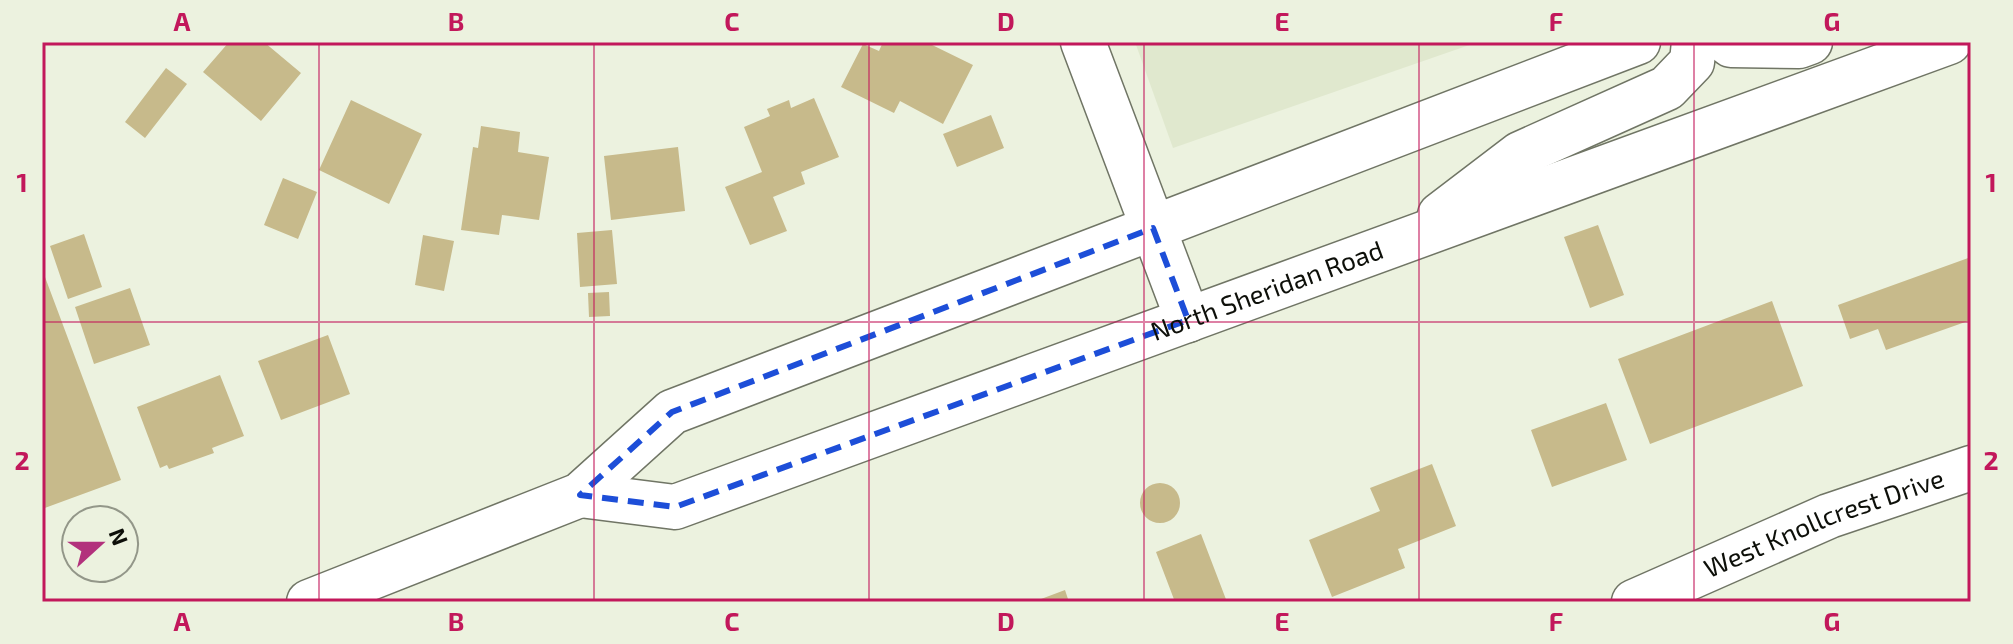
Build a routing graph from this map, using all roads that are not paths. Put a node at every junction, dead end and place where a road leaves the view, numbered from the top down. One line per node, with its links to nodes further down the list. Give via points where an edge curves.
1 (1083, 42): 7 (main road)
2 (1638, 42): 7 (main road, North Sheridan Road)
3 (1694, 42): 8 (main road, via 1692,62 1667,88 1520,154)
4 (1727, 42): 5 (main road)
5 (1810, 42)
6 (1949, 42): 8 (main road, North Sheridan Road)
7 (1153, 228): 9 (main road); 11 (main road, North Sheridan Road, via 672,412)
8 (1407, 242): 9 (main road, North Sheridan Road)
9 (1188, 320): 11 (main road, North Sheridan Road, via 675,507)
10 (1971, 468): 13 (main road, West Knollcrest Drive, via 1829,516)
11 (580, 495): 12 (main road, North Sheridan Road)
12 (314, 601)
13 (1634, 602)

